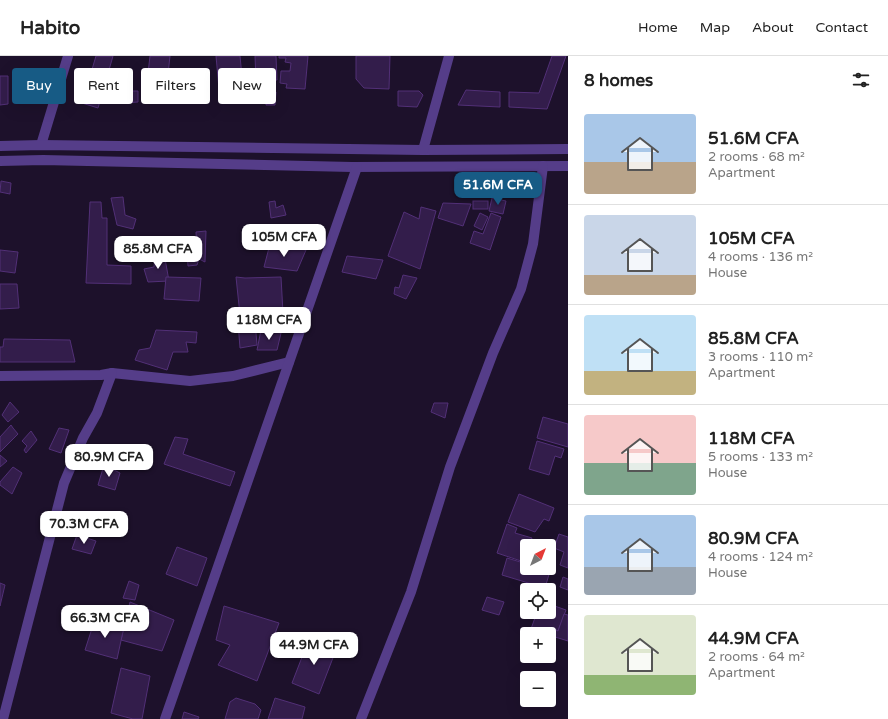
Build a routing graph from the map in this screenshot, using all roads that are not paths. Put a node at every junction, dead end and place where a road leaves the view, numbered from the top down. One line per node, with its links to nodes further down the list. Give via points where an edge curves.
1 (68, 56): 3 (street)
2 (449, 56): 6 (street)
3 (41, 145): 4 (street); 6 (street)
4 (0, 146)
5 (568, 149): 6 (street)
6 (423, 150)
7 (0, 161): 10 (street)
8 (543, 166): 9 (street); 10 (street); 16 (street, via 532,244 521,289 482,381 450,468 411,592)
9 (568, 166)
10 (357, 167): 11 (street)
11 (289, 362): 12 (street, via 233,376 190,381); 15 (street)
12 (112, 373): 13 (street); 14 (street, via 97,413 83,438 64,483)
13 (0, 376)
14 (3, 719)
15 (165, 719)
16 (361, 719)

